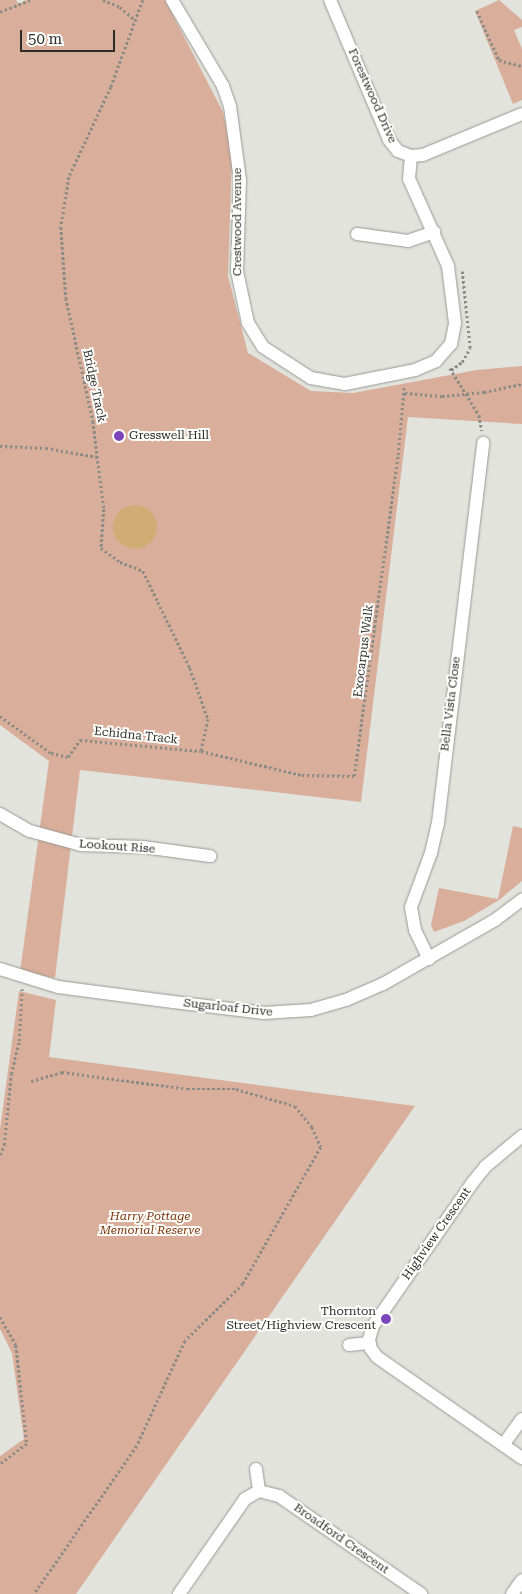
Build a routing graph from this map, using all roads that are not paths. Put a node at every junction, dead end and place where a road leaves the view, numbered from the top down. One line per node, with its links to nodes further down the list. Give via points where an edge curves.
1 (172, 0): 5 (street, Crestwood Avenue, via 223,86 230,106 240,180 238,280 245,311 257,340 276,358 325,382 345,384 424,368 442,356 453,337 454,309 448,266)
2 (330, 0): 4 (street, Forestwood Drive, via 389,140 398,151)
3 (522, 114): 4 (street, via 430,152)
4 (410, 156): 5 (street, via 409,179)
5 (434, 232): 6 (street, via 408,241)
6 (357, 234)
7 (483, 443): 11 (street, Bella Vista Close, via 438,823 431,853 411,907 415,930)
8 (0, 814): 9 (street, Lookout Rise, via 30,831 81,845 143,847)
9 (210, 856)
10 (522, 900): 11 (street, Sugarloaf Drive)
11 (429, 959): 12 (street, Sugarloaf Drive, via 346,1000 311,1010 278,1014 85,991)
12 (0, 969)
13 (522, 1136): 14 (street, Highview Crescent, via 486,1166 473,1182 373,1326)
14 (369, 1343): 15 (street); 17 (street, via 377,1357)
15 (349, 1345)
16 (522, 1419): 17 (street)
17 (503, 1445): 18 (street)
18 (522, 1458)
19 (256, 1469): 20 (street)
20 (259, 1491): 22 (street, via 246,1499); 23 (street, Broadford Crescent, via 279,1496)
21 (522, 1580): 24 (street)
22 (180, 1594)
23 (420, 1594)
24 (512, 1594)

